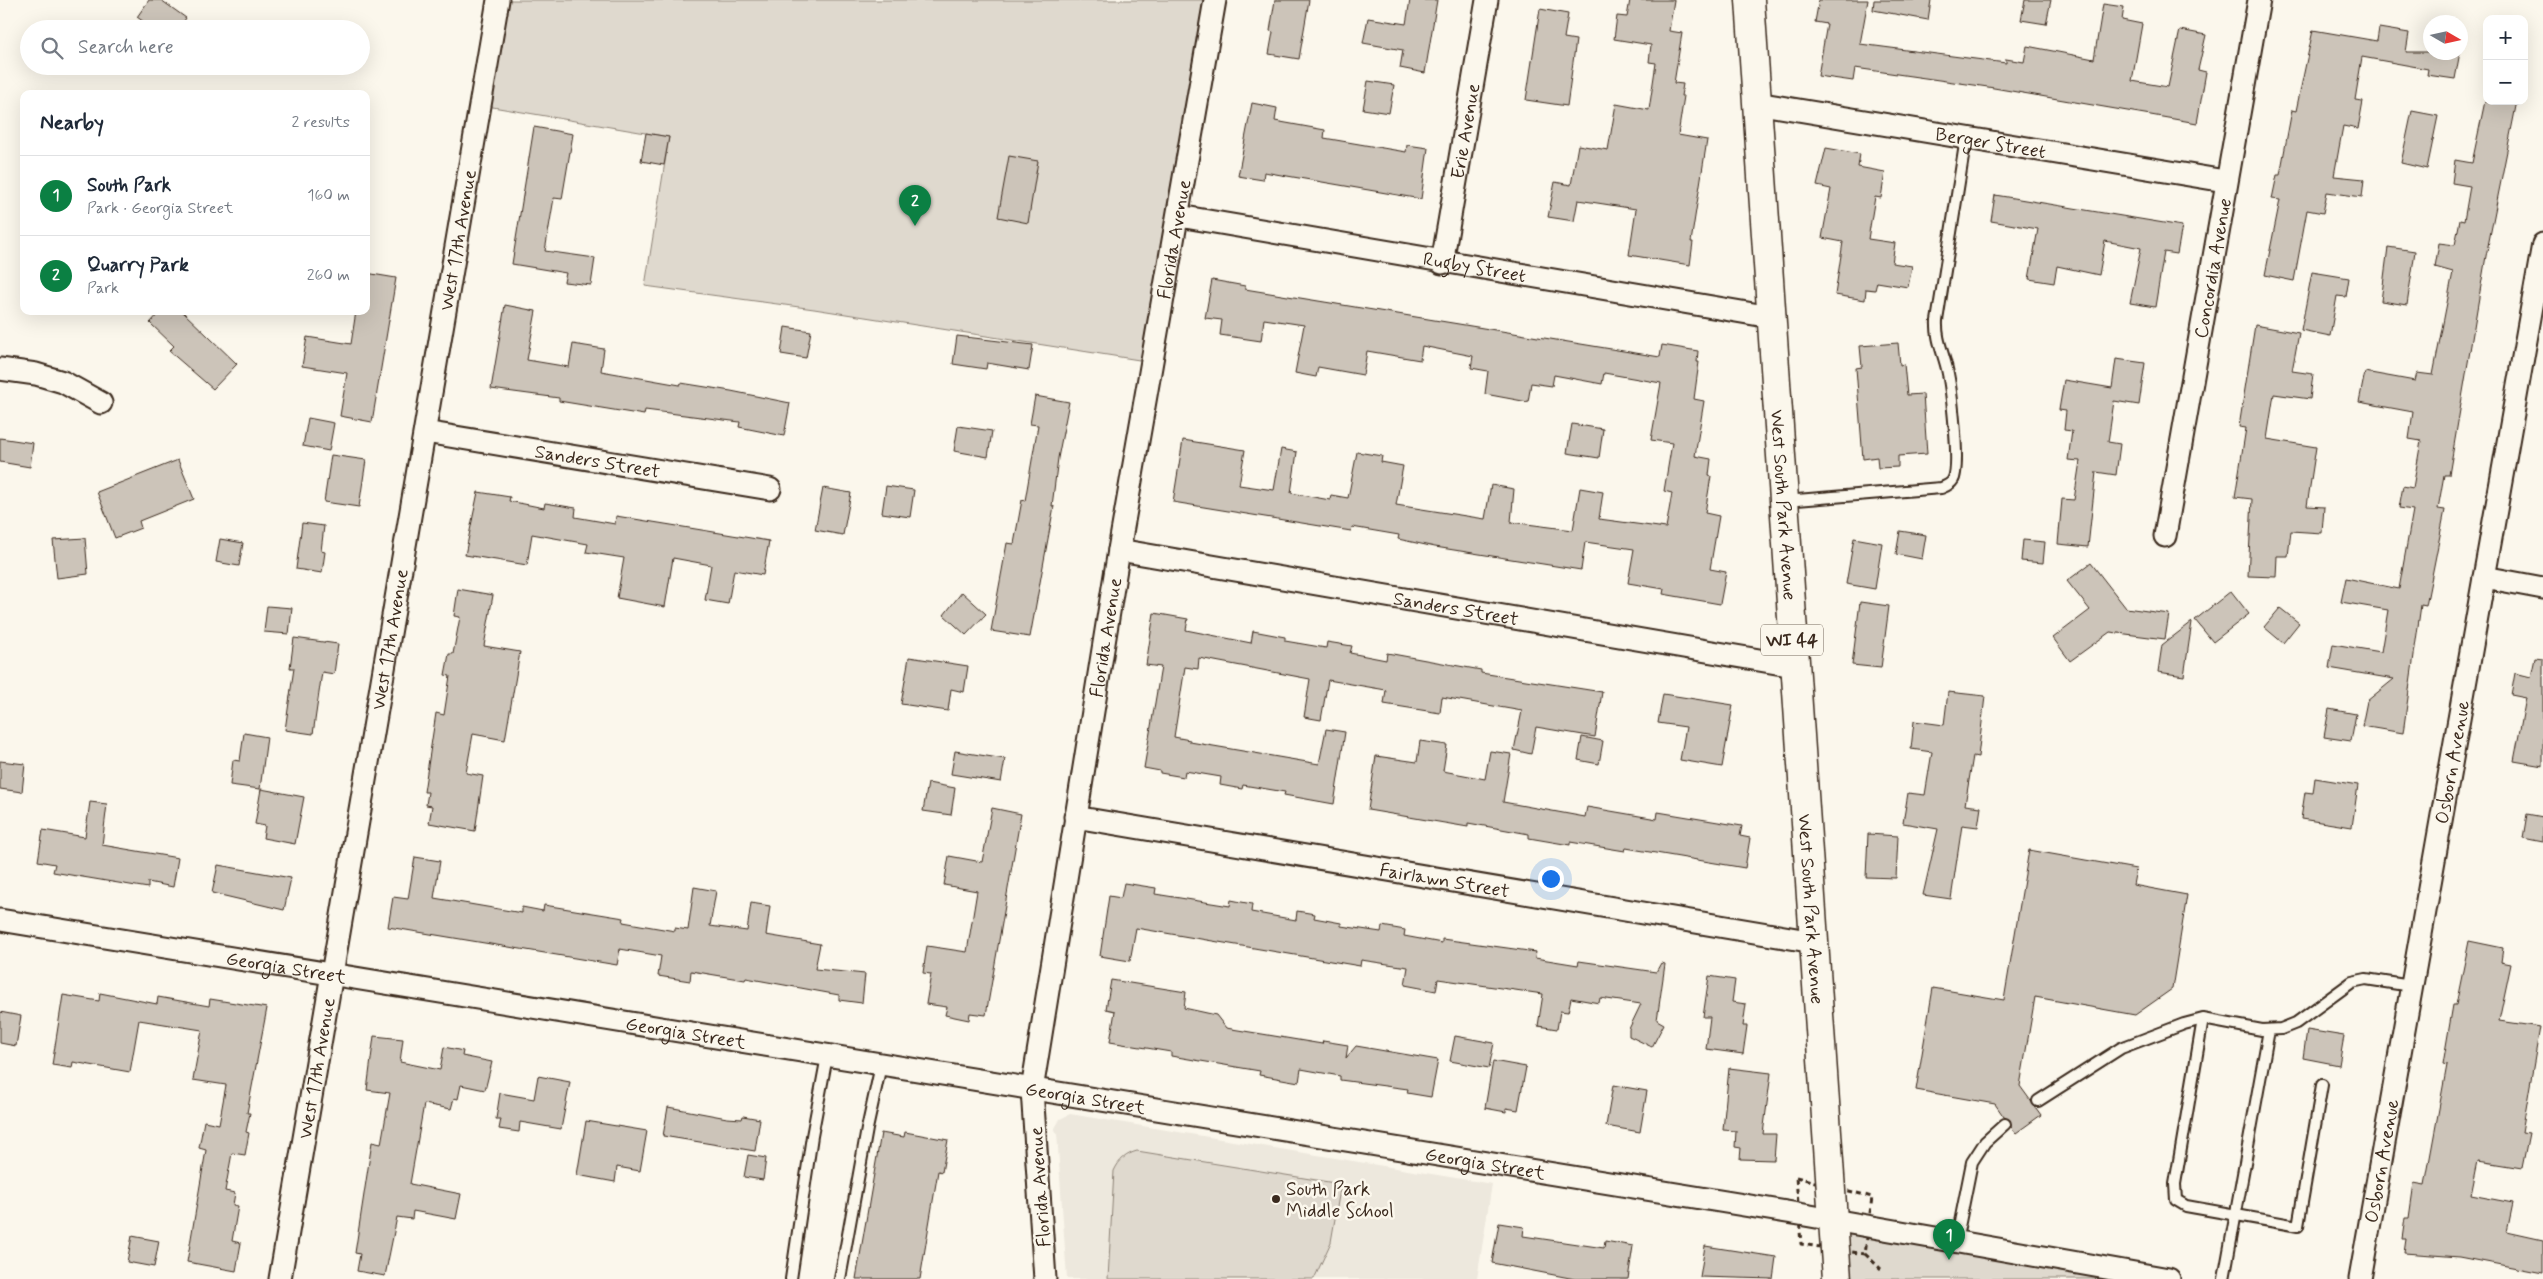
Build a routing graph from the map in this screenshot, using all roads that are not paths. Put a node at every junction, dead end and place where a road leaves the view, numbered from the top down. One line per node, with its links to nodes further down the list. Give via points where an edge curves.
1 (498, 0): 15 (street, West 17th Avenue)
2 (1215, 0): 9 (street, Florida Avenue)
3 (1487, 0): 11 (street, Erie Avenue)
4 (1750, 0): 6 (main road, West South Park Avenue / WI 44)
5 (2259, 0): 8 (street, Concordia Avenue)
6 (1756, 103): 7 (street, Berger Street); 12 (main road, West South Park Avenue / WI 44)
7 (1966, 138): 8 (street, Berger Street); 17 (lane, via 1937,327 1947,370 1956,450 1955,478 1941,488)
8 (2226, 181): 18 (street, Concordia Avenue)
9 (1179, 216): 11 (street, Rugby Street); 19 (street, Florida Avenue)
10 (2543, 244): 20 (street, Osborn Avenue)
11 (1442, 262): 12 (street, Rugby Street)
12 (1771, 317): 17 (main road, West South Park Avenue / WI 44)
13 (0, 368): 14 (street, via 63,382)
14 (101, 403)
15 (425, 432): 16 (street, Sanders Street); 26 (street, West 17th Avenue)
16 (770, 488)
17 (1783, 501): 22 (main road, West South Park Avenue / WI 44)
18 (2165, 536)
19 (1119, 550): 22 (street, Sanders Street); 23 (street, Florida Avenue)
20 (2484, 577): 21 (street); 27 (street, Osborn Avenue)
21 (2543, 588)
22 (1794, 666): 25 (main road, West South Park Avenue / WI 44)
23 (1075, 817): 25 (street, Fairlawn Street); 33 (street, Florida Avenue)
24 (0, 920): 26 (street, Georgia Street)
25 (1814, 942): 37 (main road, West South Park Avenue / WI 44)
26 (332, 976): 30 (street, Georgia Street); 39 (street, West 17th Avenue)
27 (2412, 986): 29 (lane, via 2366,978 2352,982 2296,1023); 46 (street, Osborn Avenue)
28 (2203, 1020): 29 (lane); 34 (lane, via 2121,1048); 36 (lane, via 2176,1200 2186,1206)
29 (2270, 1030): 36 (lane)
30 (827, 1056): 31 (street, Georgia Street); 40 (lane)
31 (881, 1065): 33 (street, Georgia Street); 41 (lane)
32 (2322, 1085): 36 (lane, via 2298,1226)
33 (1032, 1090): 37 (street, Georgia Street); 42 (street, Florida Avenue)
34 (2038, 1101)
35 (2005, 1124): 38 (lane, via 1985,1142 1972,1162)
36 (2236, 1215): 45 (lane)
37 (1832, 1219): 38 (street, Georgia Street); 43 (main road, West South Park Avenue / WI 44)
38 (1956, 1242): 44 (street, Georgia Street)
39 (280, 1279)
40 (791, 1279)
41 (840, 1279)
42 (1045, 1279)
43 (1837, 1279)
44 (2169, 1279)
45 (2224, 1279)
46 (2360, 1279)

